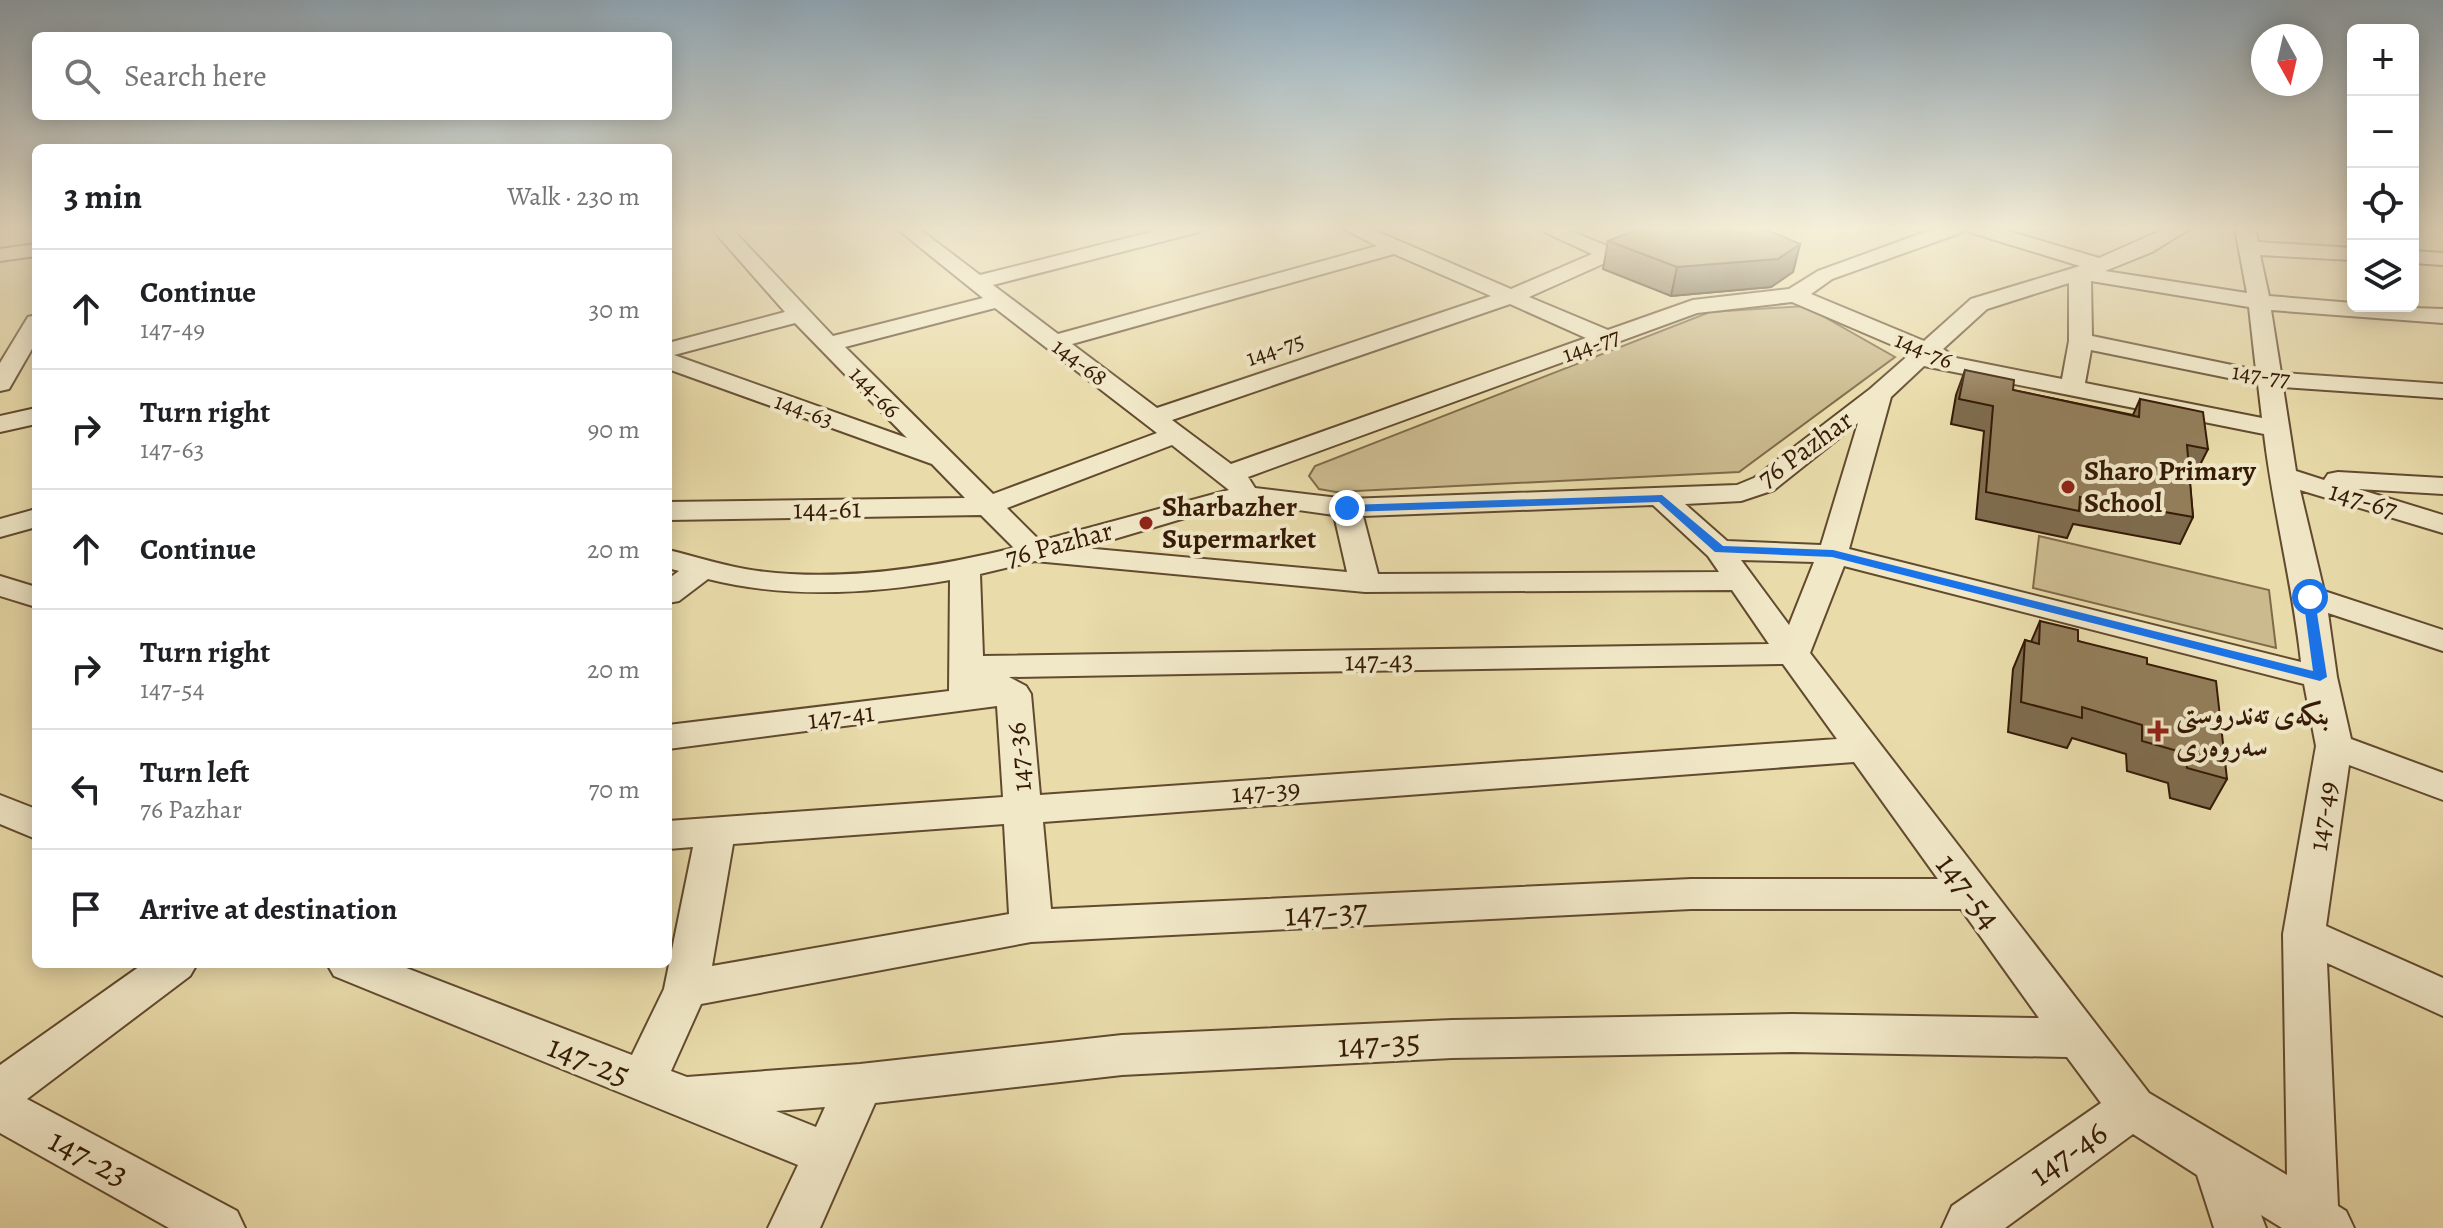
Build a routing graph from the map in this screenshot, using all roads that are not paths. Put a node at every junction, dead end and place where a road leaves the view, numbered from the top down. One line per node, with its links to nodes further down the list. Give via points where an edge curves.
1 (773, 285): 15 (street, 144-66)
2 (979, 285): 13 (street, 144-68)
3 (1258, 285): 20 (street)
4 (1482, 285): 12 (street)
5 (1537, 285): 12 (street, 144-75)
6 (1810, 285): 11 (street, 144-77)
7 (2038, 285): 23 (street, 76 Pazhar, via 1979,304)
8 (2088, 285): 19 (street)
9 (2174, 285): 14 (street)
10 (2256, 285): 14 (street, 147-49)
11 (1795, 295): 18 (street, 144-77, via 1693,307); 23 (street, 144-76)
12 (1510, 297): 18 (street); 31 (street, 144-75)
13 (1000, 300): 20 (street, 144-68); 21 (street)
14 (2259, 302): 16 (street); 25 (street, 147-49)
15 (800, 315): 21 (street, 144-66); 22 (street)
16 (2443, 316)
17 (32, 329): 26 (street)
18 (1609, 339): 36 (street, 144-77)
19 (2081, 341): 25 (street, 147-77); 27 (street)
20 (1054, 342): 31 (street, 144-68)
21 (828, 344): 35 (street, 144-66)
22 (672, 349)
23 (1924, 355): 27 (street, 144-76); 29 (street, 76 Pazhar)
24 (672, 362): 35 (street, 144-63)
25 (2267, 379): 28 (street, 147-77); 33 (street, 147-49)
26 (0, 384)
27 (2072, 388): 33 (street, 144-76)
28 (2443, 391)
29 (1879, 394): 40 (street, 76 Pazhar, via 1754,489); 48 (street)
30 (32, 417): 32 (street)
31 (1153, 418): 34 (street, 144-68)
32 (0, 424)
33 (2276, 429): 37 (street, 147-49)
34 (1176, 435): 36 (street, 144-68); 41 (street, 144-61)
35 (940, 459): 41 (street, 144-66)
36 (1227, 475): 39 (street, 144-68)
37 (2283, 476): 38 (street); 45 (street, 147-67); 57 (street, 147-49)
38 (2443, 486)
39 (1255, 496): 42 (street, 76 Pazhar); 47 (street, 76 Pazhar, via 1211,501)
40 (1662, 498): 42 (street, 76 Pazhar); 50 (street, 147-54)
41 (986, 506): 43 (street, 144-61); 47 (street, 144-66)
42 (1347, 508): 53 (street)
43 (672, 511)
44 (32, 519): 46 (street)
45 (2443, 524)
46 (0, 528)
47 (1034, 552): 51 (street, 76 Pazhar); 53 (street)
48 (1833, 554): 50 (street); 59 (street); 60 (street)
49 (672, 560): 52 (street, 76 Pazhar)
50 (1731, 565): 53 (street); 59 (street, 147-54)
51 (965, 567): 52 (street, 76 Pazhar, via 909,576 776,583); 61 (street, 147-36)
52 (703, 568): 55 (street)
53 (1365, 583)
54 (0, 585): 56 (street)
55 (672, 591)
56 (32, 597)
57 (2310, 597): 58 (street); 60 (street, 147-49)
58 (2443, 641)
59 (1793, 654): 61 (street, 147-43); 64 (street, 147-54)
60 (2320, 677): 63 (street, 147-49)
61 (990, 682): 62 (street, 147-41); 67 (street, 147-36)
62 (672, 736)
63 (2334, 746): 65 (street); 73 (street, 147-49)
64 (1863, 749): 67 (street, 147-39); 71 (street, 147-54)
65 (2443, 787)
66 (0, 808): 68 (street)
67 (1024, 808): 69 (street, 147-39); 72 (street, 147-36)
68 (32, 823)
69 (716, 832): 70 (street, 147-39); 76 (street)
70 (672, 835)
71 (1972, 894): 72 (street, 147-37, via 1691,894); 78 (street, 147-54)
72 (1031, 926): 76 (street, 147-37)
73 (2304, 934): 77 (street); 86 (street, 147-49)
74 (170, 968): 81 (street)
75 (359, 968): 80 (street, 147-25)
76 (686, 989): 80 (street)
77 (2443, 998)
78 (2078, 1038): 79 (street, 147-35, via 1792,1033 1452,1039 1122,1055); 82 (street, 147-54)
79 (860, 1084): 80 (street, 147-35); 84 (street)
80 (662, 1089): 84 (street, 147-25)
81 (0, 1092)
82 (2132, 1108): 85 (street, 147-54); 89 (street, 147-46)
83 (0, 1109): 87 (street, 147-23)
84 (828, 1154): 88 (street)
85 (2218, 1161): 86 (street, 147-54); 90 (street)
86 (2320, 1224)
87 (219, 1228)
88 (794, 1228)
89 (1968, 1228)
90 (2240, 1228)

